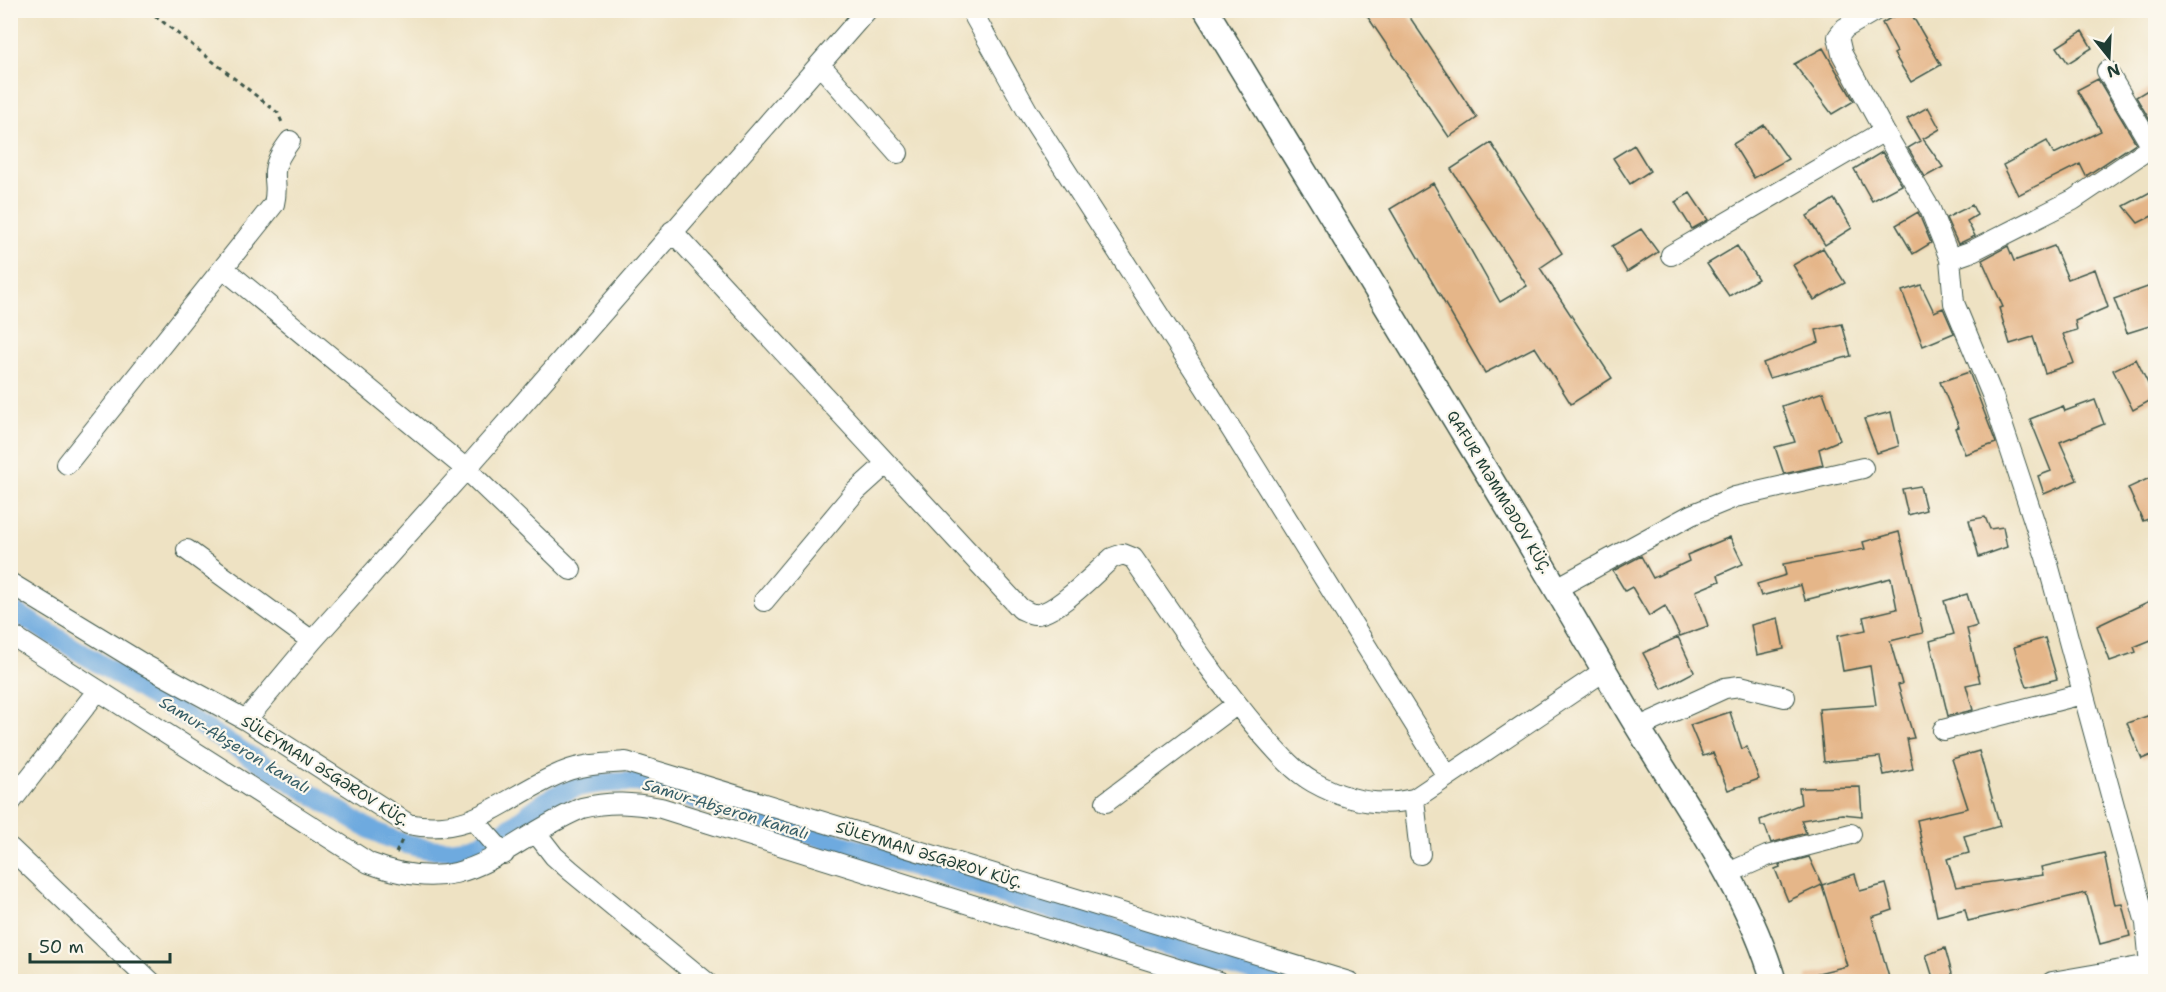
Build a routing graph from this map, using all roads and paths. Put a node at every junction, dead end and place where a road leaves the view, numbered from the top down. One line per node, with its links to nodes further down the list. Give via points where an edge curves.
1 (148, 10): 9 (path, via 278,113)
2 (867, 10): 6 (street)
3 (971, 10): 35 (street, via 1028,112)
4 (1206, 10): 23 (street, QAFUR MƏMMƏDOV KÜÇ.)
5 (1876, 10): 8 (street, via 1845,28 1838,37 1842,54)
6 (821, 66): 11 (street); 12 (street)
7 (2107, 70): 10 (street)
8 (1884, 131): 13 (street); 14 (street, via 1930,209)
9 (290, 141): 15 (street, via 275,171 278,187 274,204)
10 (2154, 146): 14 (street, via 2073,200)
11 (898, 153)
12 (672, 231): 17 (street); 19 (street)
13 (1671, 255)
14 (1950, 259): 29 (street, via 1954,303 1993,397 2024,487)
15 (223, 268): 16 (street); 19 (street)
16 (68, 464)
17 (886, 464): 24 (street, via 855,492); 31 (street, via 1021,609 1034,614 1056,606 1112,558 1123,554 1133,558)
18 (1863, 468): 23 (street, via 1735,498 1691,515)
19 (466, 469): 21 (street); 26 (street)
20 (188, 550): 26 (street)
21 (571, 570)
22 (10, 583): 32 (street, SÜLEYMAN ƏSGƏROV KÜÇ., via 143,664)
23 (1557, 588): 27 (street, QAFUR MƏMMƏDOV KÜÇ.)
24 (764, 602)
25 (10, 634): 28 (street)
26 (312, 641): 32 (street)
27 (1604, 671): 33 (street, QAFUR MƏMMƏDOV KÜÇ.); 35 (street)
28 (98, 690): 38 (street); 46 (street, via 369,863)
29 (2082, 694): 34 (street); 48 (street, via 2146,923)
30 (1785, 697): 33 (street, via 1740,686 1725,688)
31 (1237, 705): 36 (street, via 1282,757 1311,781 1339,795 1379,805); 37 (street)
32 (246, 720): 40 (street, SÜLEYMAN ƏSGƏROV KÜÇ.)
33 (1637, 728): 47 (street, QAFUR MƏMMƏDOV KÜÇ.)
34 (1942, 730)
35 (1447, 776): 36 (street)
36 (1414, 799): 45 (street)
37 (1106, 802)
38 (10, 803)
39 (474, 820): 40 (street, SÜLEYMAN ƏSGƏROV KÜÇ., via 438,829); 44 (street); 52 (street, SÜLEYMAN ƏSGƏROV KÜÇ., via 524,790 568,771 626,762)
40 (408, 824): 46 (path)
41 (537, 834): 44 (street); 50 (street, via 571,871); 51 (street, via 564,815 599,804 633,803 662,808)
42 (1851, 834): 47 (street, via 1767,856)
43 (10, 848): 49 (street)
44 (504, 854): 46 (street, via 444,875 408,876)
45 (1420, 854)
46 (389, 871)
47 (1726, 874): 53 (street, QAFUR MƏMMƏDOV KÜÇ., via 1757,933)
48 (2153, 965): 54 (street)
49 (151, 981)
50 (706, 981)
51 (1219, 981)
52 (1349, 981)
53 (1774, 981)
54 (2052, 981)

